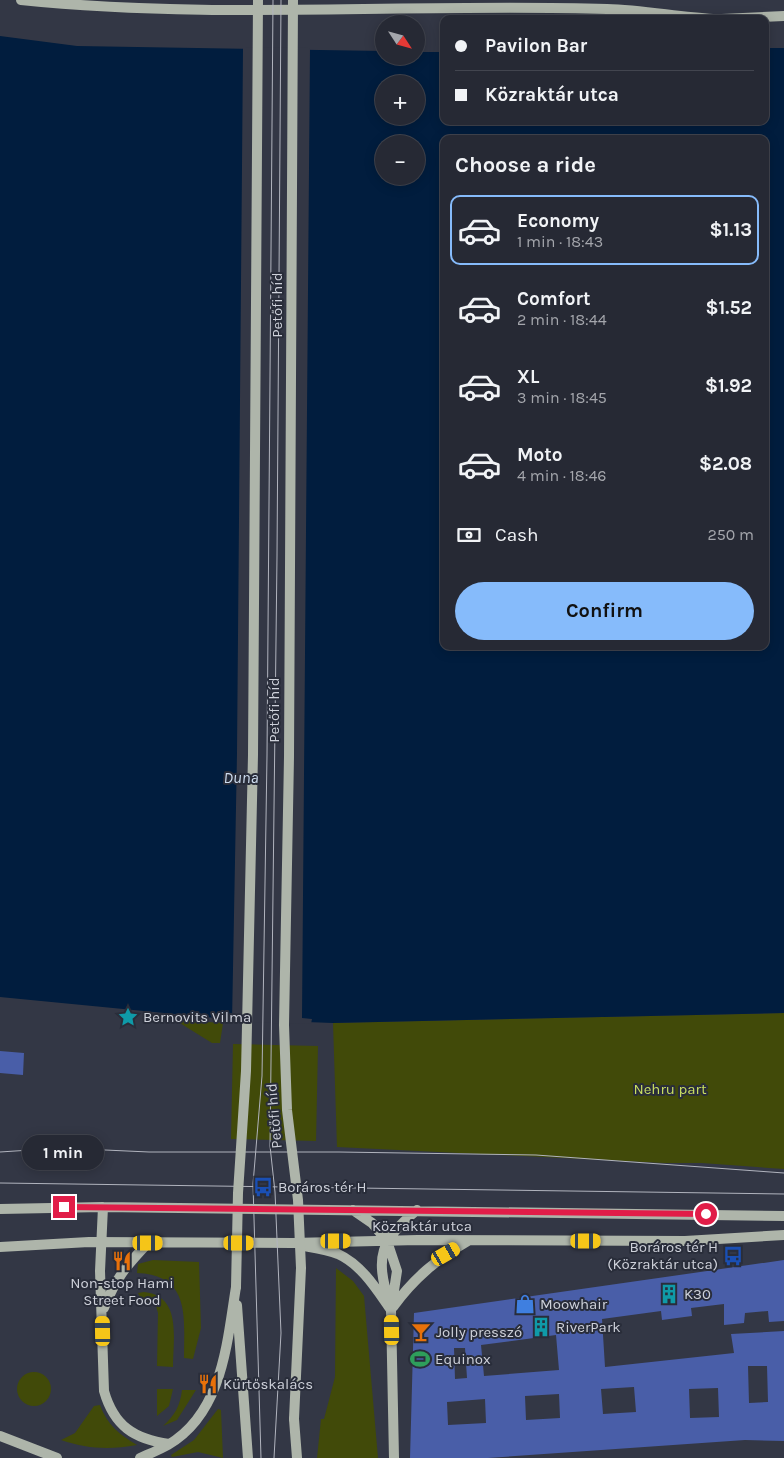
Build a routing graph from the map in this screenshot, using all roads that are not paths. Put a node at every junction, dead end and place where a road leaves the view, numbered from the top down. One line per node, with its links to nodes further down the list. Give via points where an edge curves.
1 (21, 0): 4 (main road, via 158,8 608,9)
2 (258, 0): 19 (main road, Petőfi híd, bridge, via 253,756 246,1071)
3 (293, 0): 27 (main road, Petőfi híd, bridge, via 289,747 284,1025 287,1110 298,1200 301,1268)
4 (671, 15)
5 (784, 16): 6 (main road)
6 (769, 17)
7 (103, 1207): 8 (main road, Közraktár utca); 9 (main road, Közraktár utca); 15 (main road)
8 (0, 1209)
9 (353, 1210): 10 (main road, Közraktár utca); 14 (main road, via 372,1223)
10 (418, 1210): 11 (main road, Közraktár utca); 14 (main road, via 398,1226)
11 (784, 1216)
12 (784, 1235): 13 (main road, Közraktár utca, via 685,1241)
13 (469, 1240): 14 (main road, Közraktár utca); 20 (main road, via 425,1270 408,1286)
14 (388, 1241): 17 (main road, Közraktár utca); 20 (main road, via 397,1271); 20 (main road, via 380,1263)
15 (101, 1242): 16 (main road, Közraktár utca); 18 (main road, Közraktár utca); 21 (main road)
16 (148, 1243): 17 (main road, Közraktár utca); 21 (main road, via 124,1268)
17 (293, 1243): 20 (main road, via 338,1254 352,1263 366,1275)
18 (0, 1247)
19 (236, 1286): 23 (main road, via 224,1362 206,1403); 26 (main road)
20 (391, 1310): 28 (main road)
21 (103, 1311): 23 (main road, via 104,1391 109,1407 130,1432 147,1441)
22 (0, 1436): 24 (main road)
23 (169, 1444): 25 (main road)
24 (57, 1458)
25 (140, 1458)
26 (248, 1458)
27 (295, 1458)
28 (394, 1458)

